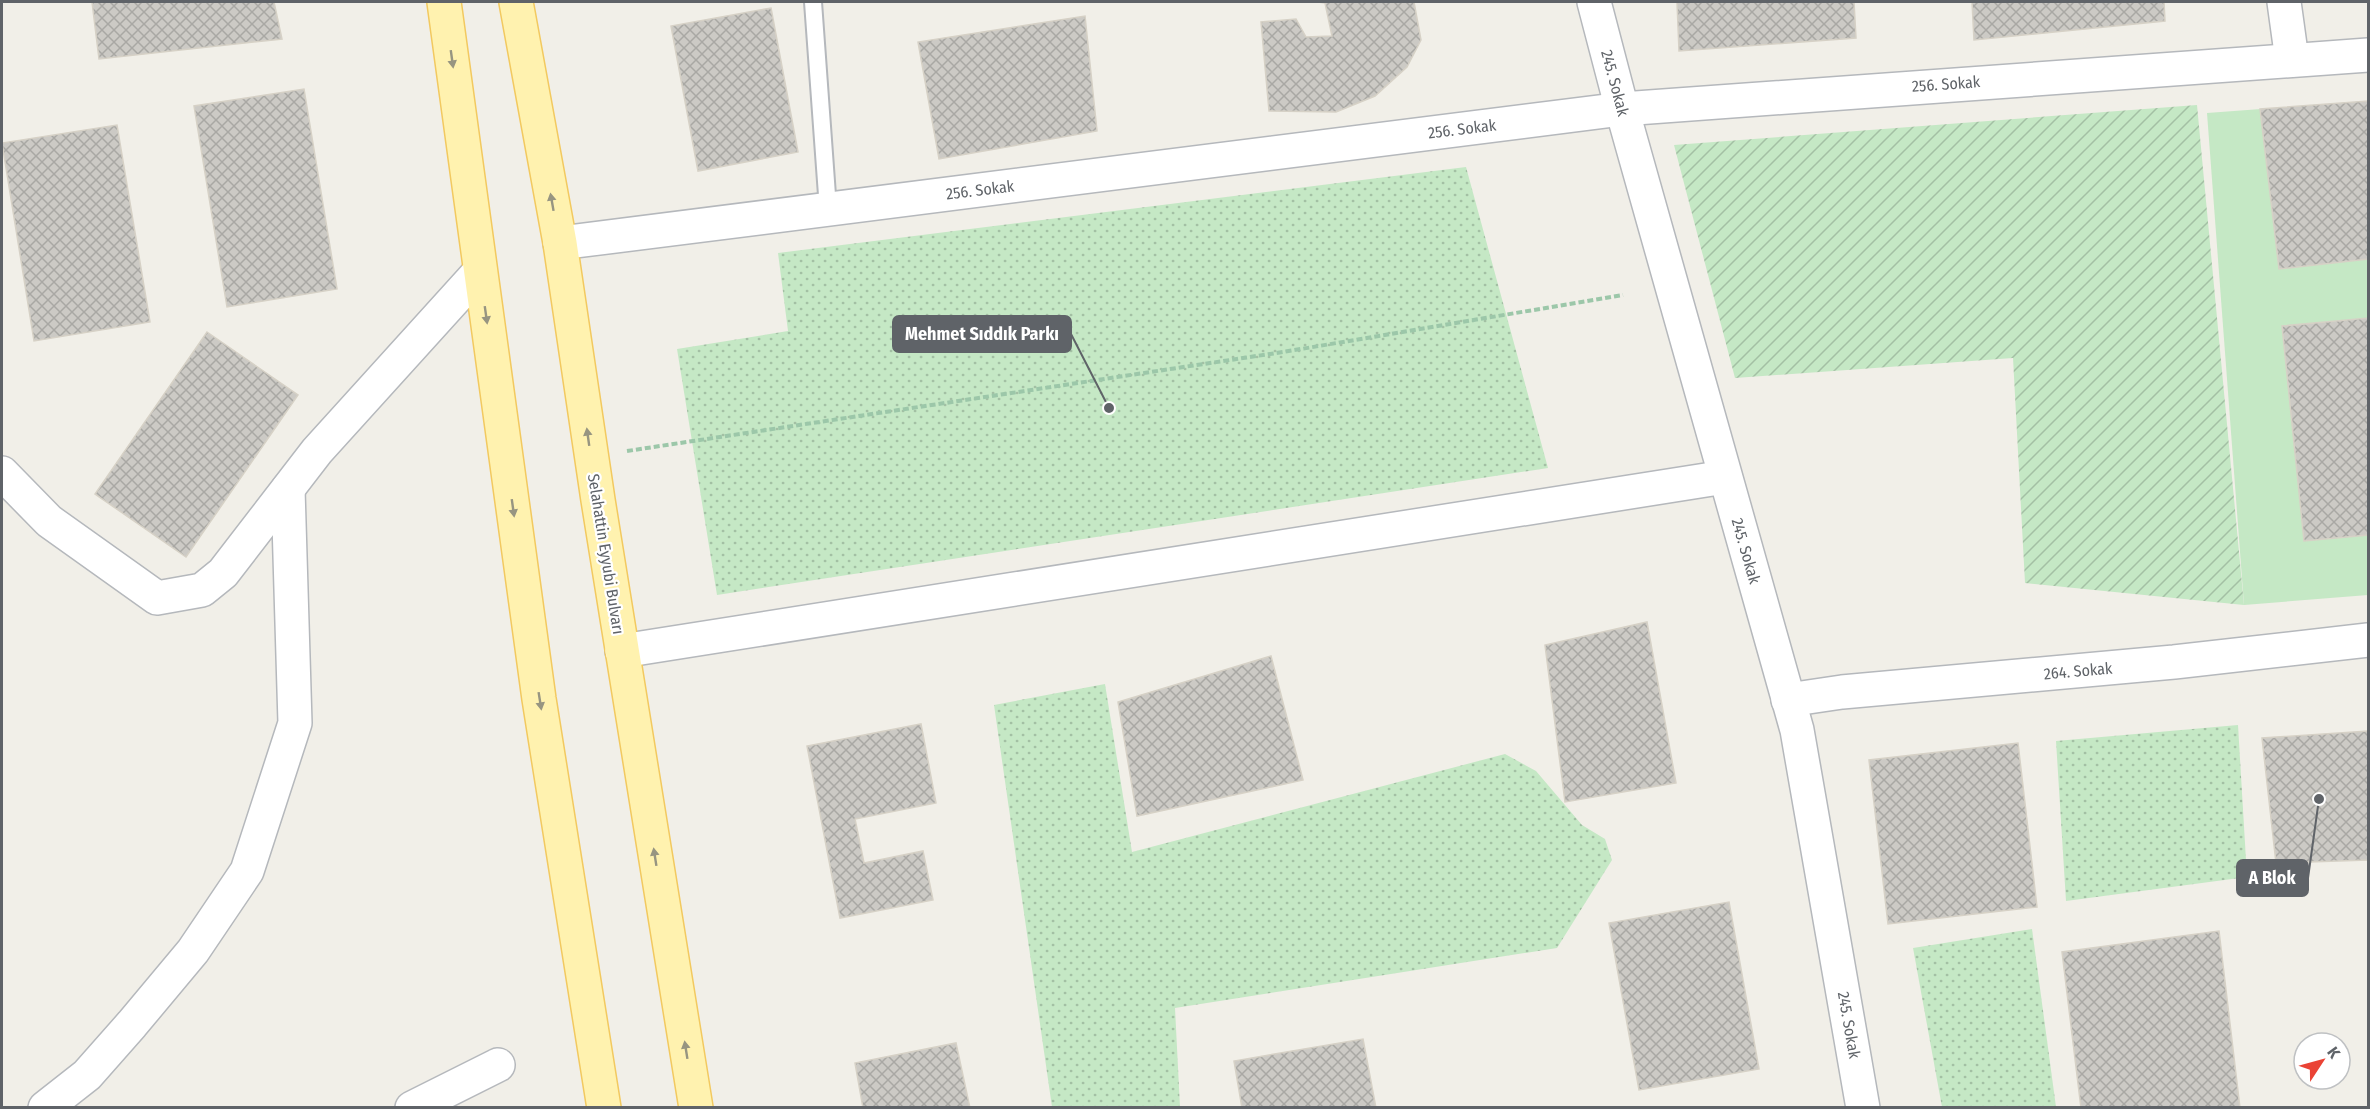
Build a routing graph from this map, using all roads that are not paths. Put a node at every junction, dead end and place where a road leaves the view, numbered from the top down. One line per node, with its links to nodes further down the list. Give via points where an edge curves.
1 (444, 2): 11 (main road, one-way to 11)
2 (516, 2): 10 (main road, Selahattin Eyyubi Bulvarı, one-way to 2)
3 (813, 2): 9 (lane)
4 (1594, 2): 8 (street, 245. Sokak)
5 (2284, 2): 7 (street)
6 (2368, 55): 7 (street, 256. Sokak)
7 (2292, 60): 8 (street, 256. Sokak)
8 (1622, 109): 9 (street, 256. Sokak); 13 (street, 245. Sokak)
9 (828, 209): 10 (street, 256. Sokak)
10 (560, 243): 16 (main road, Selahattin Eyyubi Bulvarı, one-way to 10)
11 (480, 271): 14 (street, via 317,451); 21 (main road, one-way to 21, via 539,699)
12 (2, 472): 14 (street, via 49,521 158,598 202,590 224,573)
13 (1725, 477): 16 (street); 17 (street, 245. Sokak)
14 (288, 489): 19 (street, via 295,723 247,871 194,951 132,1024 87,1075)
15 (2368, 640): 17 (street, 264. Sokak)
16 (622, 651): 22 (main road, Selahattin Eyyubi Bulvarı, one-way to 16)
17 (1788, 700): 23 (street, 245. Sokak, via 1797,730)
18 (498, 1065): 20 (street)
19 (45, 1107)
20 (412, 1107)
21 (604, 1107)
22 (696, 1107)
23 (1863, 1107)

